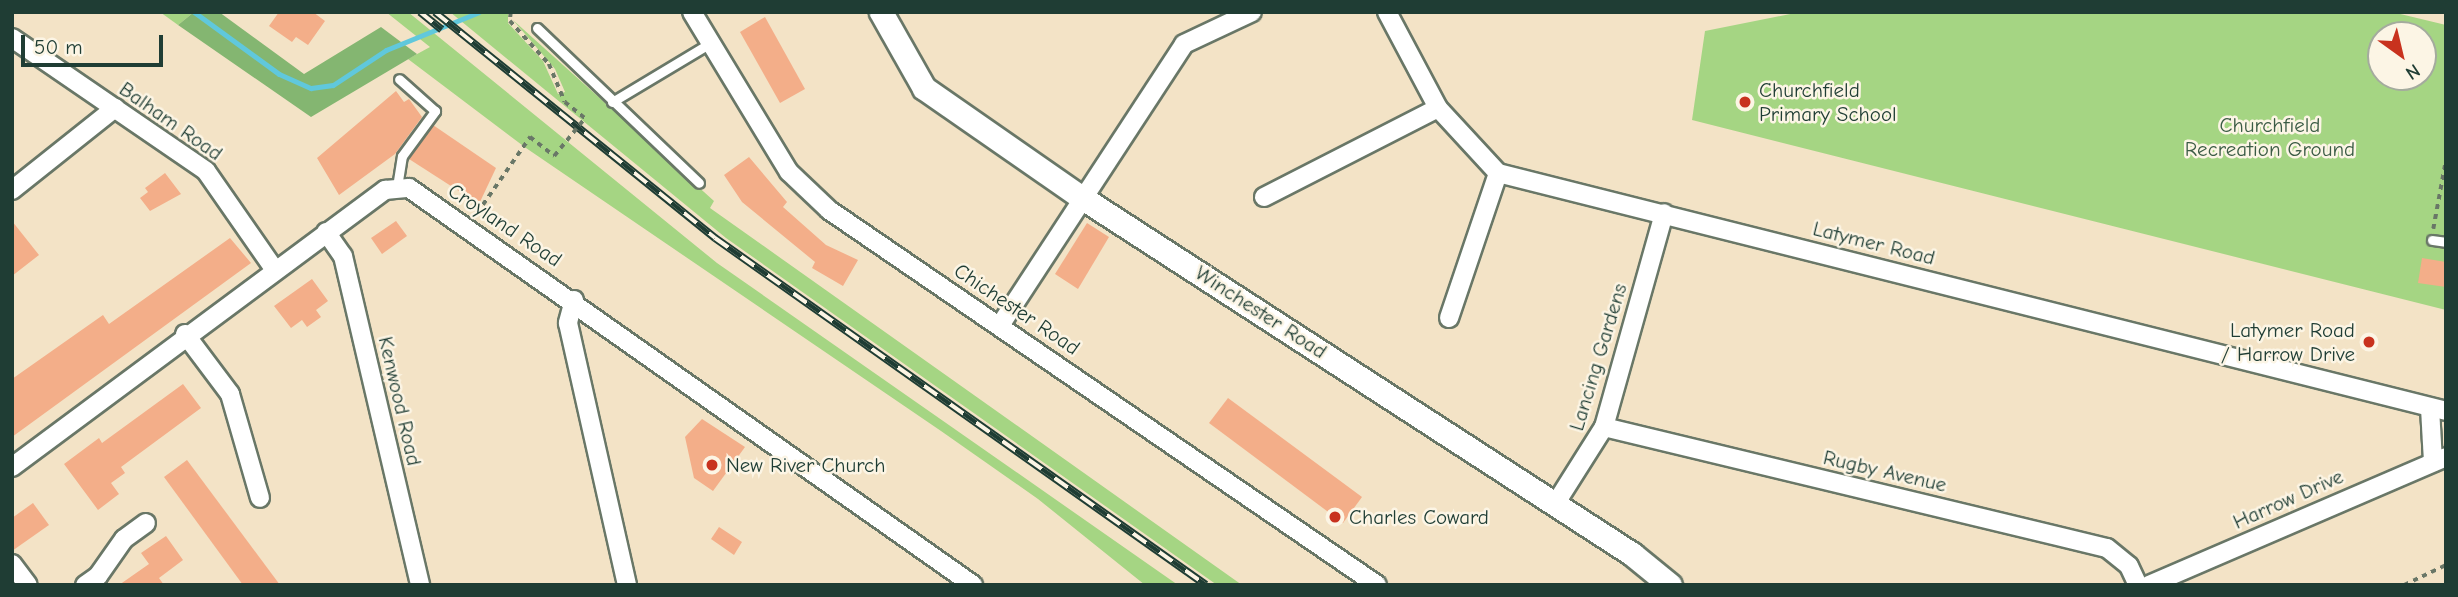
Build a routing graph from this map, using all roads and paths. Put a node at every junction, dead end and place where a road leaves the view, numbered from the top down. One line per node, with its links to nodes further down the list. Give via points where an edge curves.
1 (511, 12): 21 (path, bridge, via 510,21 549,64 562,93 585,118 554,156 530,137)
2 (692, 12): 8 (street, Chichester Road)
3 (881, 12): 18 (street, Winchester Road, via 924,88)
4 (1252, 12): 18 (street, via 1184,44)
5 (1387, 12): 12 (street)
6 (537, 28): 10 (lane)
7 (12, 38): 11 (street, Balham Road)
8 (709, 43): 10 (lane); 28 (street, Chichester Road, via 773,150 808,192)
9 (399, 79): 16 (lane, via 435,111 402,156)
10 (612, 102): 15 (lane)
11 (115, 108): 17 (street); 25 (street, Balham Road, via 218,183)
12 (1438, 108): 14 (street); 19 (street)
13 (2446, 159): 23 (path)
14 (1498, 173): 20 (street, Latymer Road); 27 (street)
15 (699, 183)
16 (397, 187): 21 (street, Croyland Road, via 409,188); 22 (street, via 385,190)
17 (12, 190)
18 (1081, 197): 28 (street); 35 (street, Winchester Road)
19 (1264, 197)
20 (1664, 213): 30 (street, Latymer Road); 31 (street, Lancing Gardens)
21 (467, 228): 26 (street, Croyland Road)
22 (327, 233): 25 (street); 41 (street, Kenwood Road, via 342,256)
23 (2432, 240): 24 (lane)
24 (2446, 242)
25 (274, 269): 29 (street)
26 (574, 300): 42 (street, via 568,323); 43 (street, Croyland Road)
27 (1449, 318)
28 (1001, 324): 44 (street, Chichester Road)
29 (185, 334): 33 (street); 34 (street, via 230,394)
30 (2438, 410): 32 (street, Latymer Road)
31 (1604, 427): 35 (street, Lancing Gardens); 46 (street, Rugby Avenue, via 2107,548 2129,566)
32 (2439, 460): 47 (street, Harrow Drive)
33 (12, 467)
34 (260, 498)
35 (1554, 506): 45 (street, Winchester Road, via 1632,554)
36 (146, 523): 40 (street, via 124,539 98,576)
37 (12, 564): 39 (street)
38 (2446, 565): 48 (path)
39 (28, 585)
40 (85, 585)
41 (420, 585)
42 (627, 585)
43 (973, 585)
44 (1377, 585)
45 (1670, 585)
46 (2138, 585)
47 (2149, 585)
48 (2404, 585)

